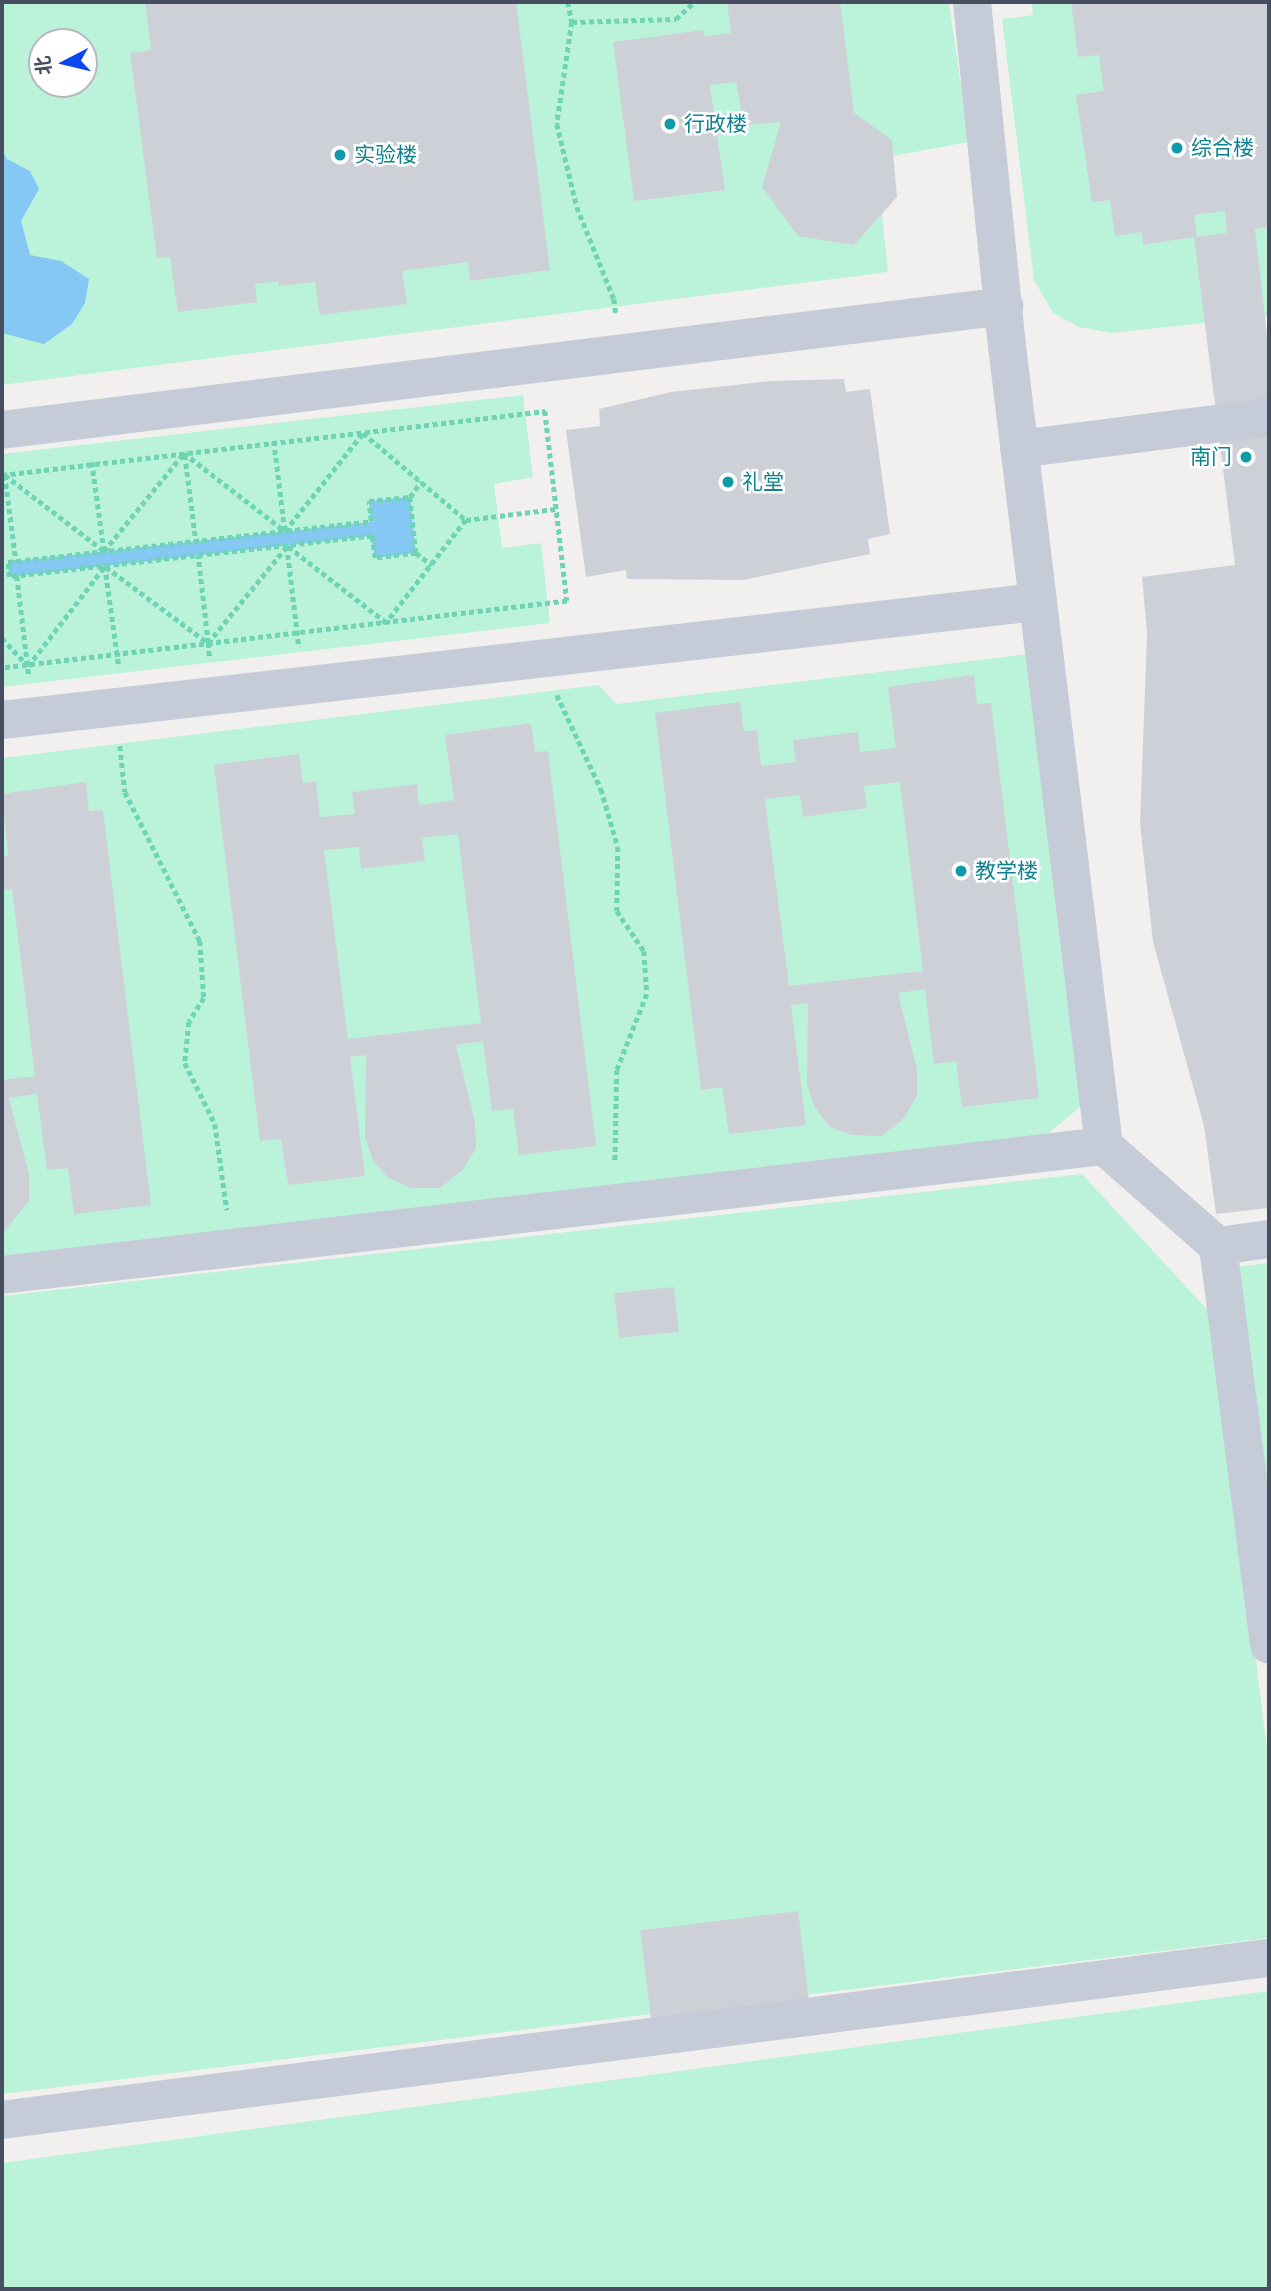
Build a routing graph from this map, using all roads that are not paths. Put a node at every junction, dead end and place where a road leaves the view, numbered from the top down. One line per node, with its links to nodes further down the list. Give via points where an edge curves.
1 (972, 2): 2 (lane)
2 (1004, 306): 4 (lane, via 88,420); 5 (lane)
3 (1269, 417): 5 (lane)
4 (3, 446)
5 (1019, 449): 6 (lane)
6 (1037, 602): 7 (lane); 8 (lane)
7 (2, 720)
8 (1104, 1146): 10 (lane); 11 (lane)
9 (1269, 1240): 10 (lane)
10 (1218, 1246): 12 (lane)
11 (2, 1275)
12 (1269, 1644)
13 (1269, 1958): 14 (lane)
14 (2, 2120)

